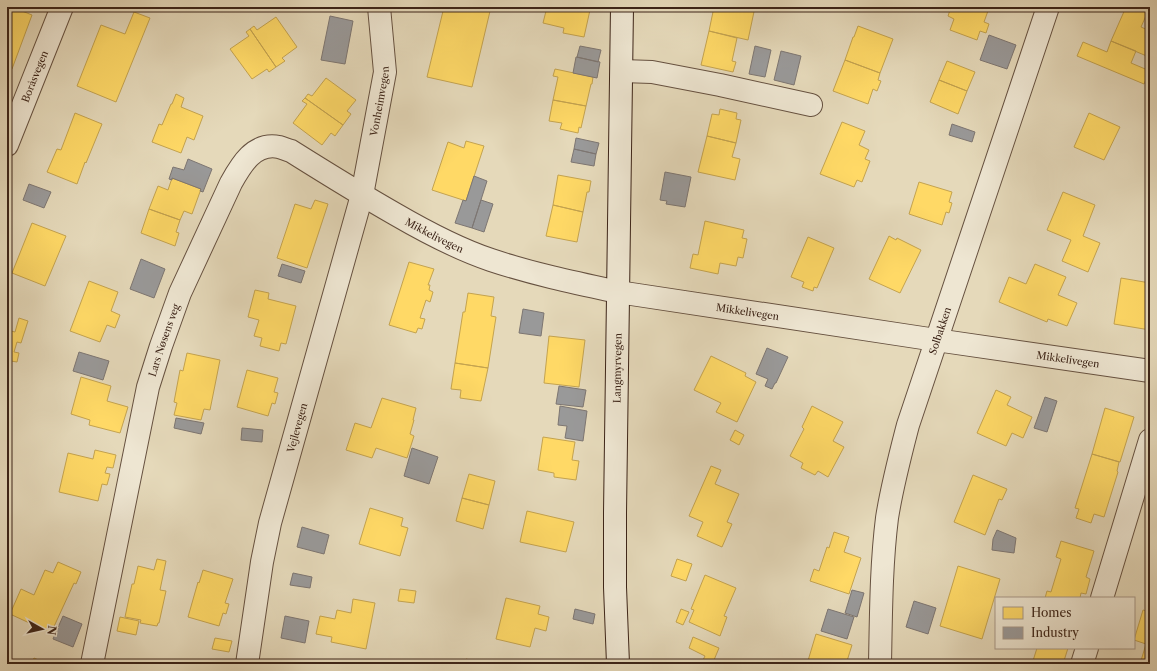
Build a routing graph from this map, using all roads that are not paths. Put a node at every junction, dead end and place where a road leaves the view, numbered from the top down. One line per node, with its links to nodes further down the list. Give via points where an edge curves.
1 (62, 7): 7 (street, Boråsvegen)
2 (379, 7): 8 (street, Vonheimvegen, via 385,72)
3 (622, 7): 5 (street, Langmyrvegen)
4 (1048, 7): 10 (street, Solbakken)
5 (622, 71): 6 (street, via 652,72); 9 (street, Langmyrvegen)
6 (812, 105)
7 (7, 145)
8 (362, 195): 9 (street, Mikkelivegen, via 452,244 491,260 561,280); 15 (street, Lars Nøsens veg, via 291,151 278,147 266,147 249,156 231,183 180,293 152,374); 16 (street, Vejlevegen, via 270,523)
9 (618, 292): 10 (street, Mikkelivegen); 17 (street, Langmyrvegen, via 615,572)
10 (936, 340): 11 (street, Mikkelivegen); 18 (street, Solbakken, via 908,425 887,518)
11 (1150, 371)
12 (1150, 440): 13 (street)
13 (1102, 597)
14 (1087, 649): 19 (street)
15 (92, 664)
16 (247, 664)
17 (618, 664)
18 (880, 664)
19 (1082, 664)

